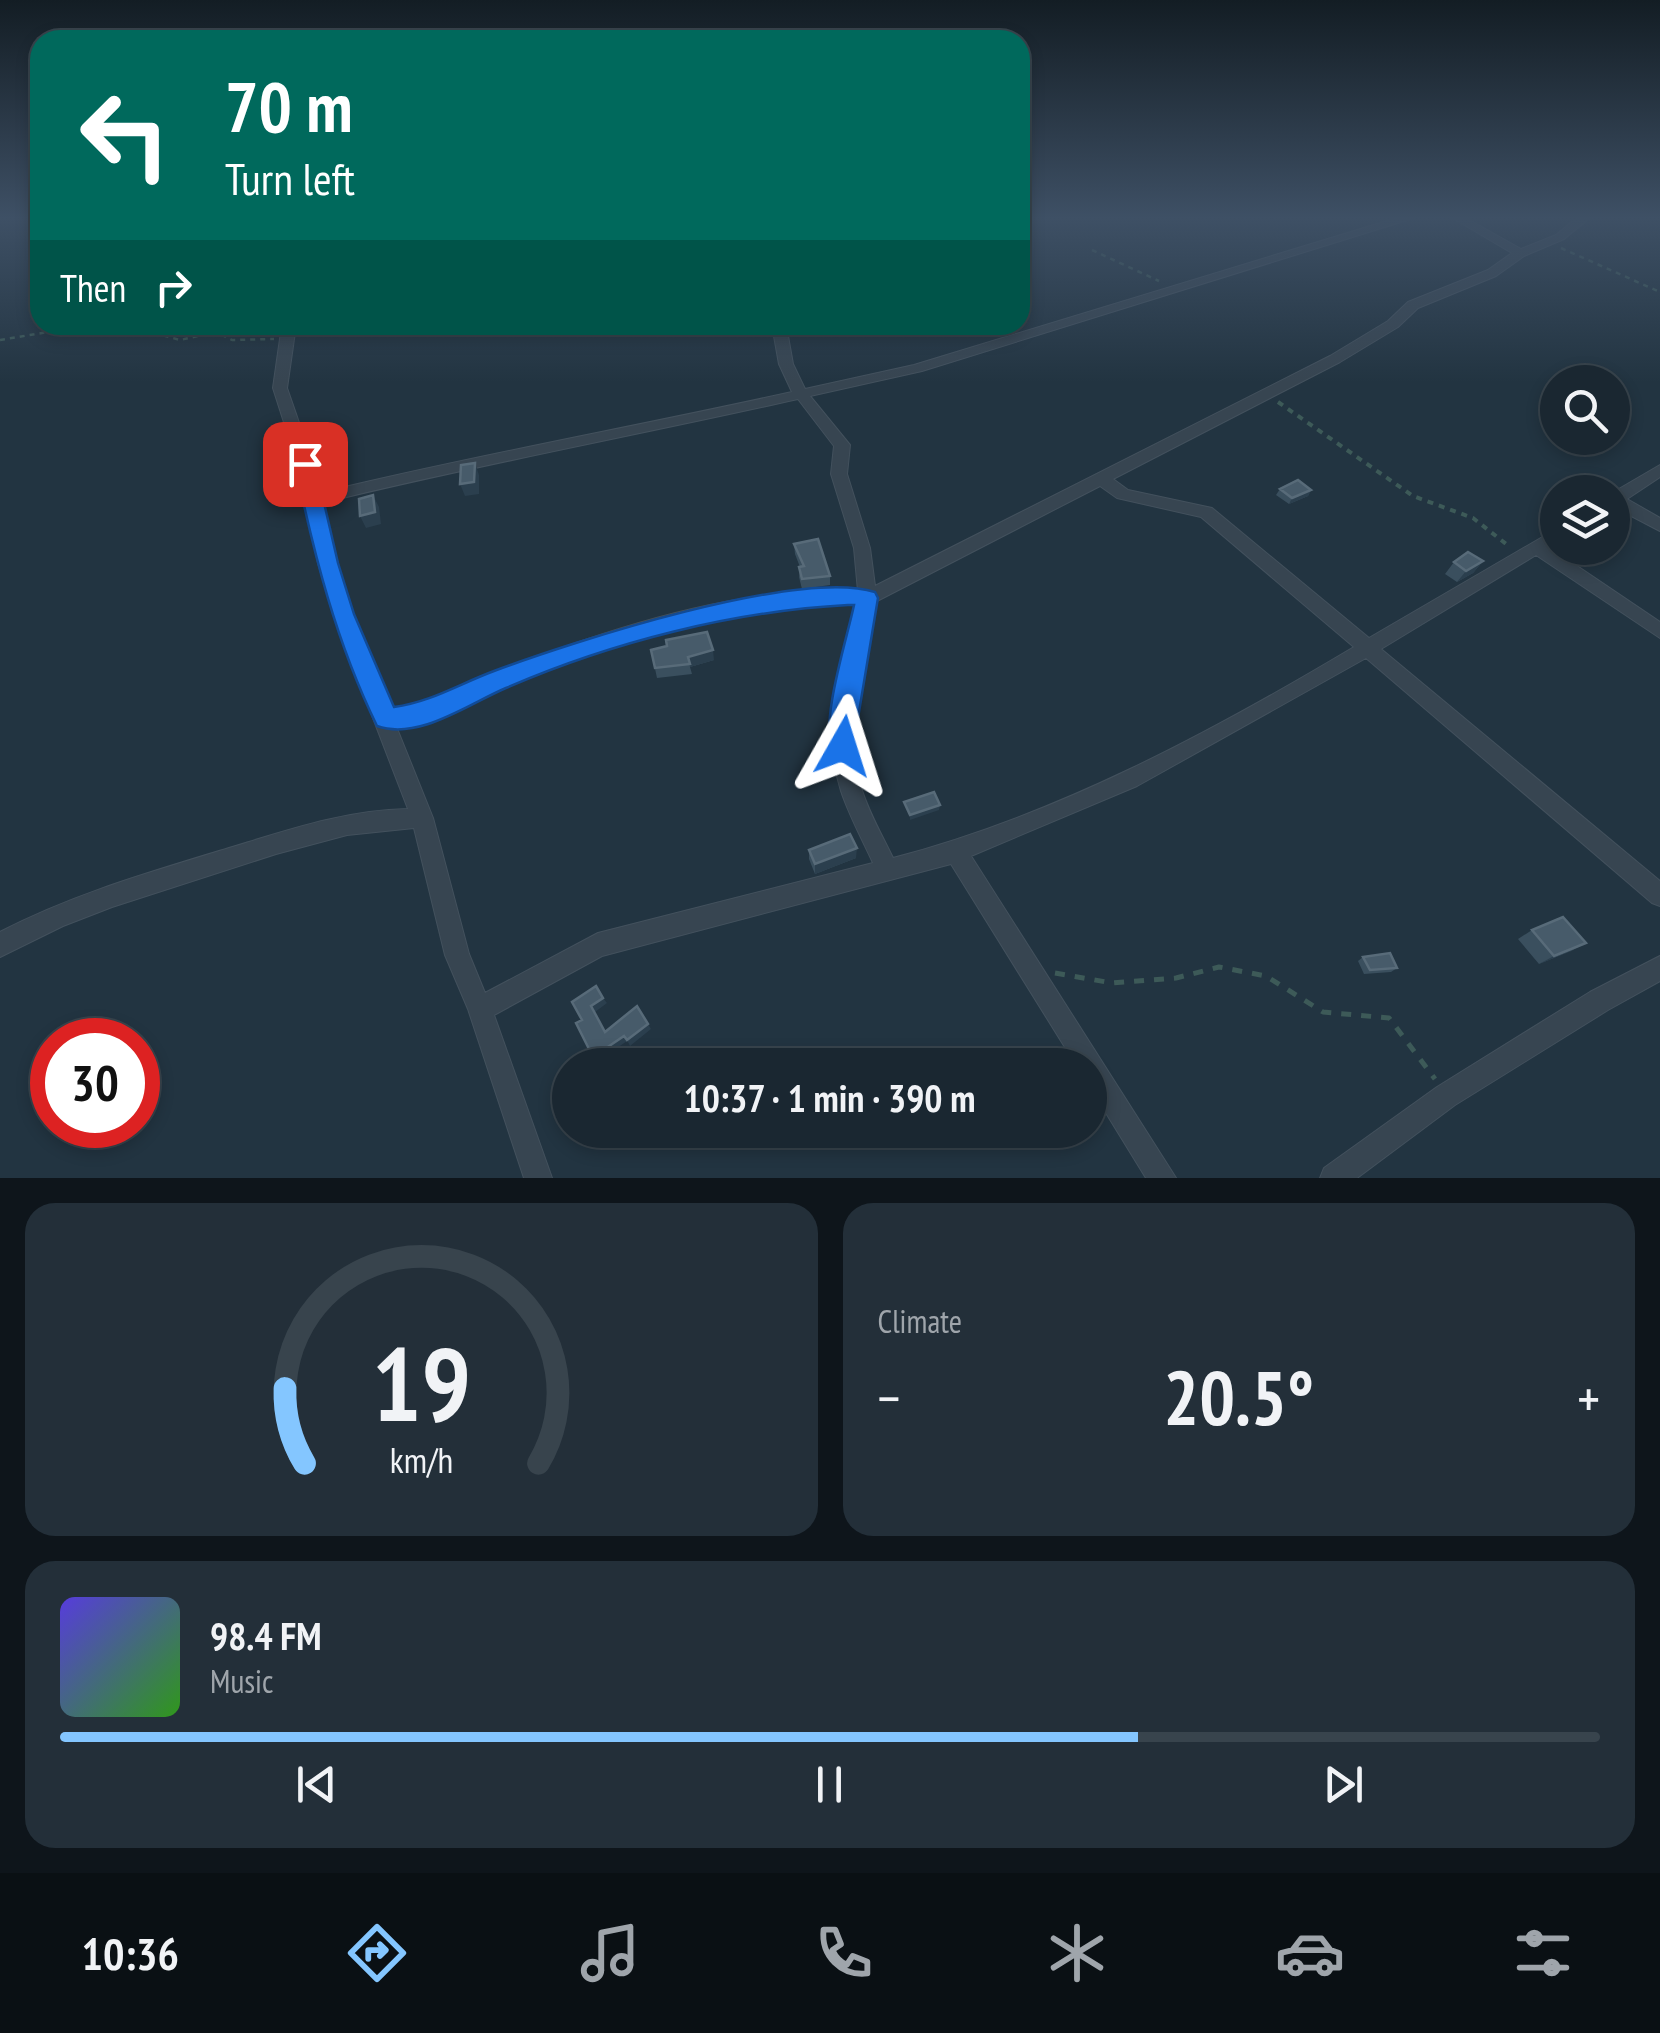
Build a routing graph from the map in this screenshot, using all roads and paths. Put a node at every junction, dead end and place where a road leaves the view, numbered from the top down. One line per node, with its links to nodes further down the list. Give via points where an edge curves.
1 (1139, 272): 5 (path)
2 (1227, 272): 5 (street)
3 (1489, 272): 17 (street, via 1413,305 1393,324)
4 (1614, 272): 6 (path)
5 (1184, 285): 15 (street)
6 (1660, 292)
7 (30, 335): 16 (path)
8 (161, 335): 9 (path)
9 (202, 335)
10 (222, 335): 11 (path)
11 (268, 335)
12 (289, 335): 22 (street, via 280,388)
13 (780, 335): 18 (street)
14 (1030, 335): 18 (street)
15 (1030, 335)
16 (0, 340)
17 (1266, 394): 20 (street); 26 (path, via 1413,496 1473,518)
18 (798, 395): 22 (street); 27 (street, via 842,445 839,474 862,548)
19 (1660, 470): 21 (street)
20 (1099, 477): 27 (street); 29 (street, via 1123,494 1206,512)
21 (1630, 490)
22 (313, 500): 30 (street, via 342,614)
23 (1630, 509): 24 (street)
24 (1660, 526)
25 (1540, 545): 26 (street)
26 (1530, 551): 28 (street); 29 (street)
27 (866, 598): 30 (street, via 792,599 672,624 500,680 428,713); 33 (street, via 843,746 851,789)
28 (1660, 631)
29 (1366, 646): 32 (street, via 1313,682 1148,770); 34 (street)
30 (386, 719): 31 (street)
31 (422, 818): 35 (street, via 365,819 324,830 104,897); 38 (street, via 458,955)
32 (956, 852): 33 (street); 37 (street)
33 (887, 870): 38 (street, via 598,945)
34 (1660, 895)
35 (0, 945)
36 (1660, 968): 39 (street)
37 (1030, 970): 39 (path, via 1112,983 1219,967 1266,976 1324,1012 1389,1018); 41 (street)
38 (480, 1009): 40 (street)
39 (1446, 1096): 42 (street)
40 (538, 1178)
41 (1162, 1178)
42 (1334, 1178)

